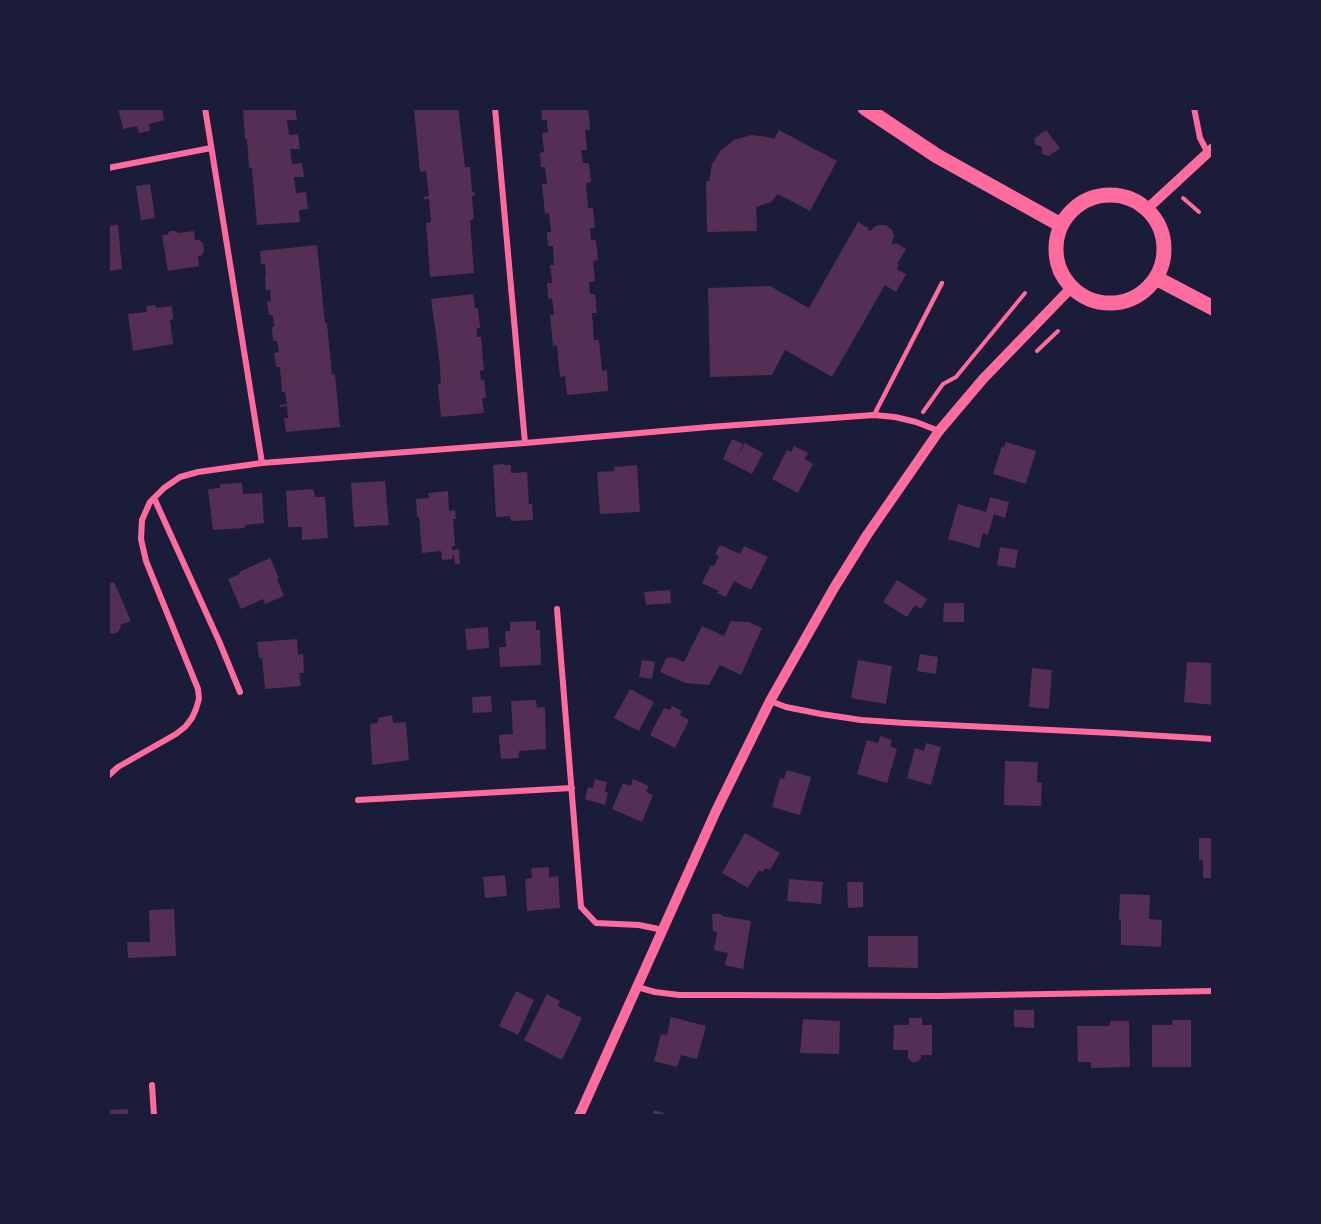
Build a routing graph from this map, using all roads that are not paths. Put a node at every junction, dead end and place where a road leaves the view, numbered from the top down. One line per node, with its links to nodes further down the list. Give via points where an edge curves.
1 (204, 108): 5 (street)
2 (495, 108): 16 (street)
3 (865, 108): 9 (main road, via 937,156)
4 (1194, 108): 6 (street, via 1200,138)
5 (211, 148): 7 (street); 17 (street)
6 (1211, 151): 8 (street)
7 (108, 168)
8 (1147, 208): 9 (main road, via 1125,196 1100,195 1077,206); 10 (main road, via 1163,238 1165,254)
9 (1061, 225): 12 (main road, via 1056,242 1059,266)
10 (1156, 278): 12 (main road, via 1139,295 1116,303 1092,300); 13 (main road)
11 (942, 283): 14 (lane)
12 (1072, 287): 15 (street)
13 (1213, 308)
14 (874, 415): 15 (street, via 916,422); 16 (street)
15 (939, 431): 21 (street, via 853,557)
16 (525, 443): 17 (street)
17 (262, 463): 18 (street, via 189,474 171,482)
18 (154, 498): 20 (street); 23 (street, via 142,520 142,550 199,699 185,727)
19 (557, 609): 24 (street)
20 (240, 692)
21 (770, 701): 22 (street, via 821,714 894,723); 26 (street)
22 (1213, 739)
23 (108, 776)
24 (572, 788): 25 (street); 26 (street, via 581,908 596,923)
25 (358, 800)
26 (663, 930): 27 (street)
27 (638, 987): 28 (street, via 667,994 724,995); 31 (street)
28 (1213, 992)
29 (152, 1085): 30 (street)
30 (154, 1116)
31 (579, 1116)

